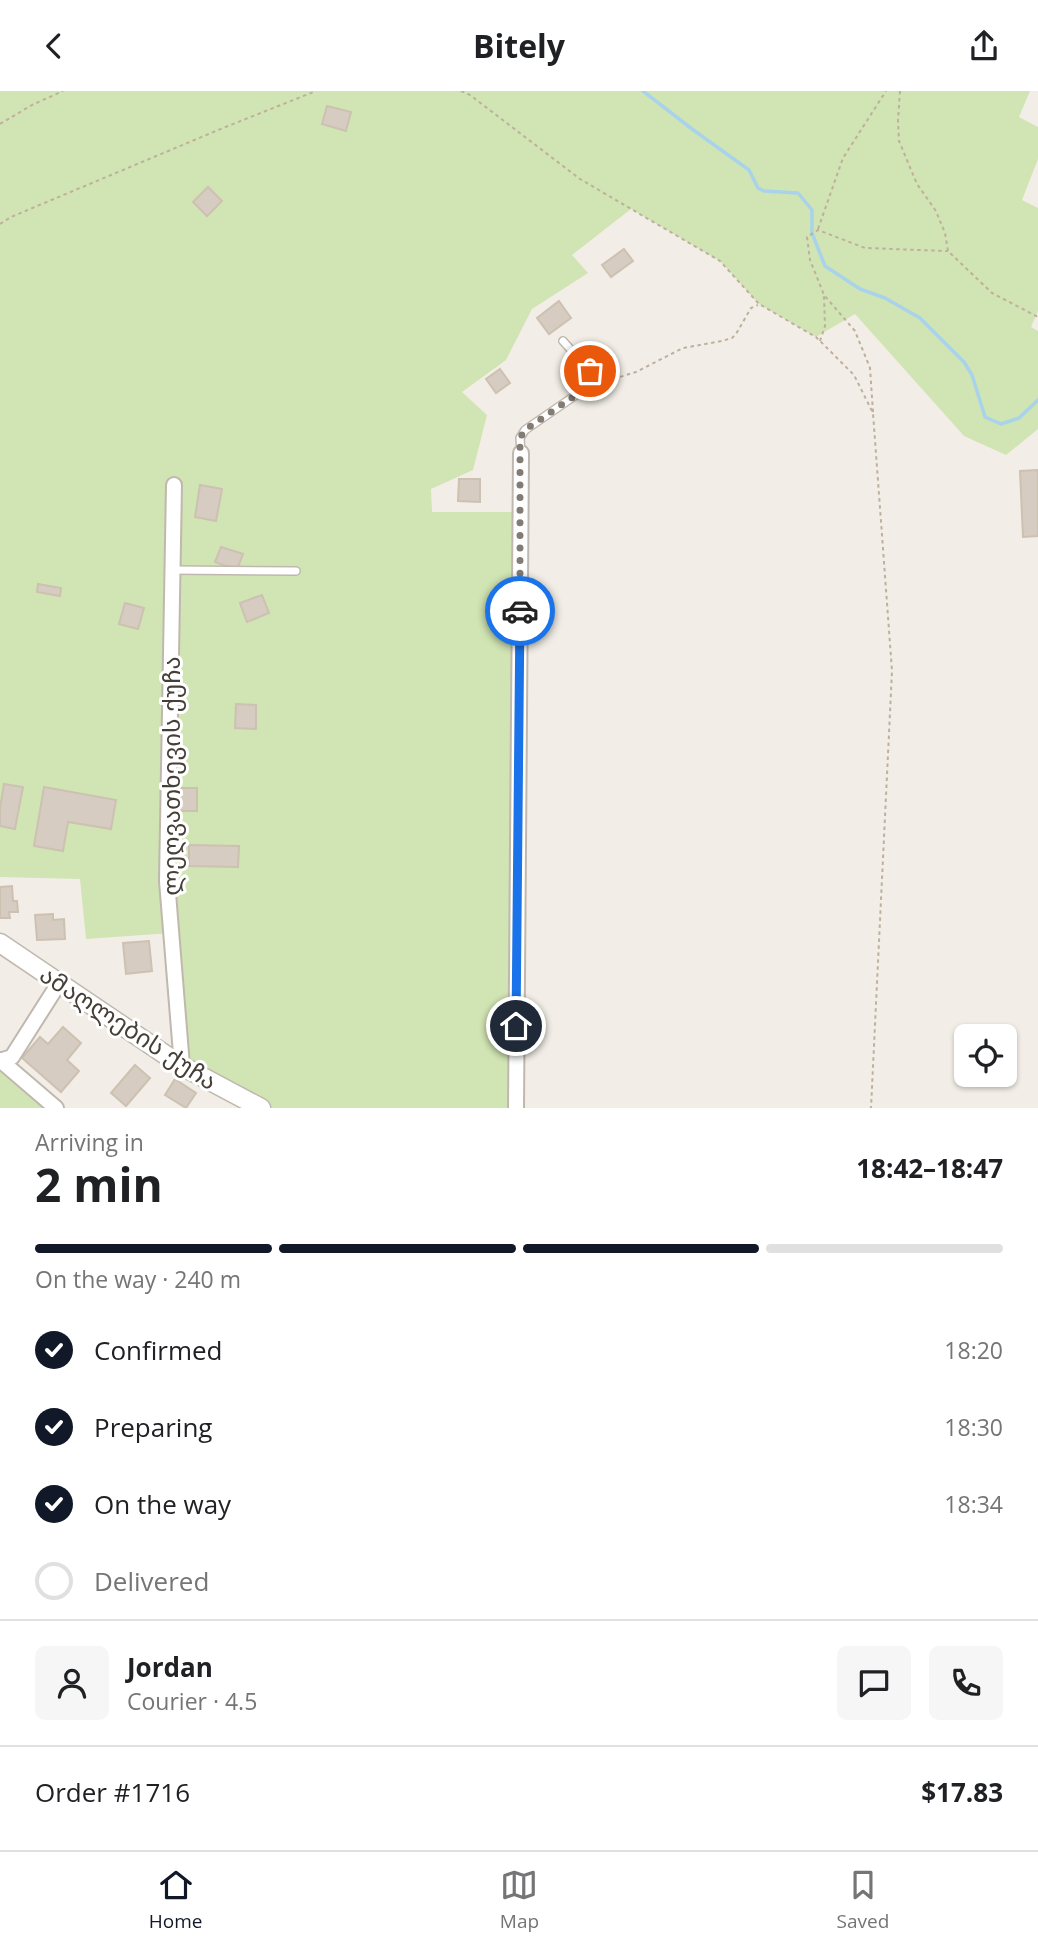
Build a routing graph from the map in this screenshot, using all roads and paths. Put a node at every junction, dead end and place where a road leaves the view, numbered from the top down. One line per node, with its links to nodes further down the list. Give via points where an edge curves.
1 (63, 91): 6 (path)
2 (316, 91): 7 (path)
3 (461, 91): 11 (path, via 580,179 720,261)
4 (886, 91): 8 (path, via 843,158)
5 (900, 91): 9 (path, via 899,141 917,184 936,211)
6 (0, 124)
7 (0, 224)
8 (818, 230): 9 (path, via 865,248); 10 (path, via 807,237 810,260)
9 (948, 251): 12 (path, via 992,293)
10 (824, 295): 14 (path, via 825,326); 16 (path, via 855,331 870,368)
11 (759, 304): 14 (path); 15 (path, via 751,308 732,338 684,348 636,372)
12 (1038, 317)
13 (563, 341): 15 (lane, via 590,371)
14 (820, 341): 16 (path, via 854,375)
15 (589, 386): 17 (lane, via 525,430 520,438)
16 (873, 413): 28 (path, via 892,671)
17 (521, 453): 27 (street)
18 (174, 485): 19 (street, ლეღვათხევის ქუჩა)
19 (173, 570): 20 (lane); 24 (street, ლეღვათხევის ქუჩა, via 167,881)
20 (296, 571)
21 (0, 943): 22 (street, ამაღლების ქუჩა)
22 (59, 983): 23 (street, via 12,1057); 24 (street, ამაღლების ქუჩა)
23 (0, 1061): 25 (street)
24 (183, 1066): 26 (street, ამაღლების ქუჩა)
25 (56, 1108)
26 (261, 1108)
27 (516, 1108)
28 (871, 1108)

